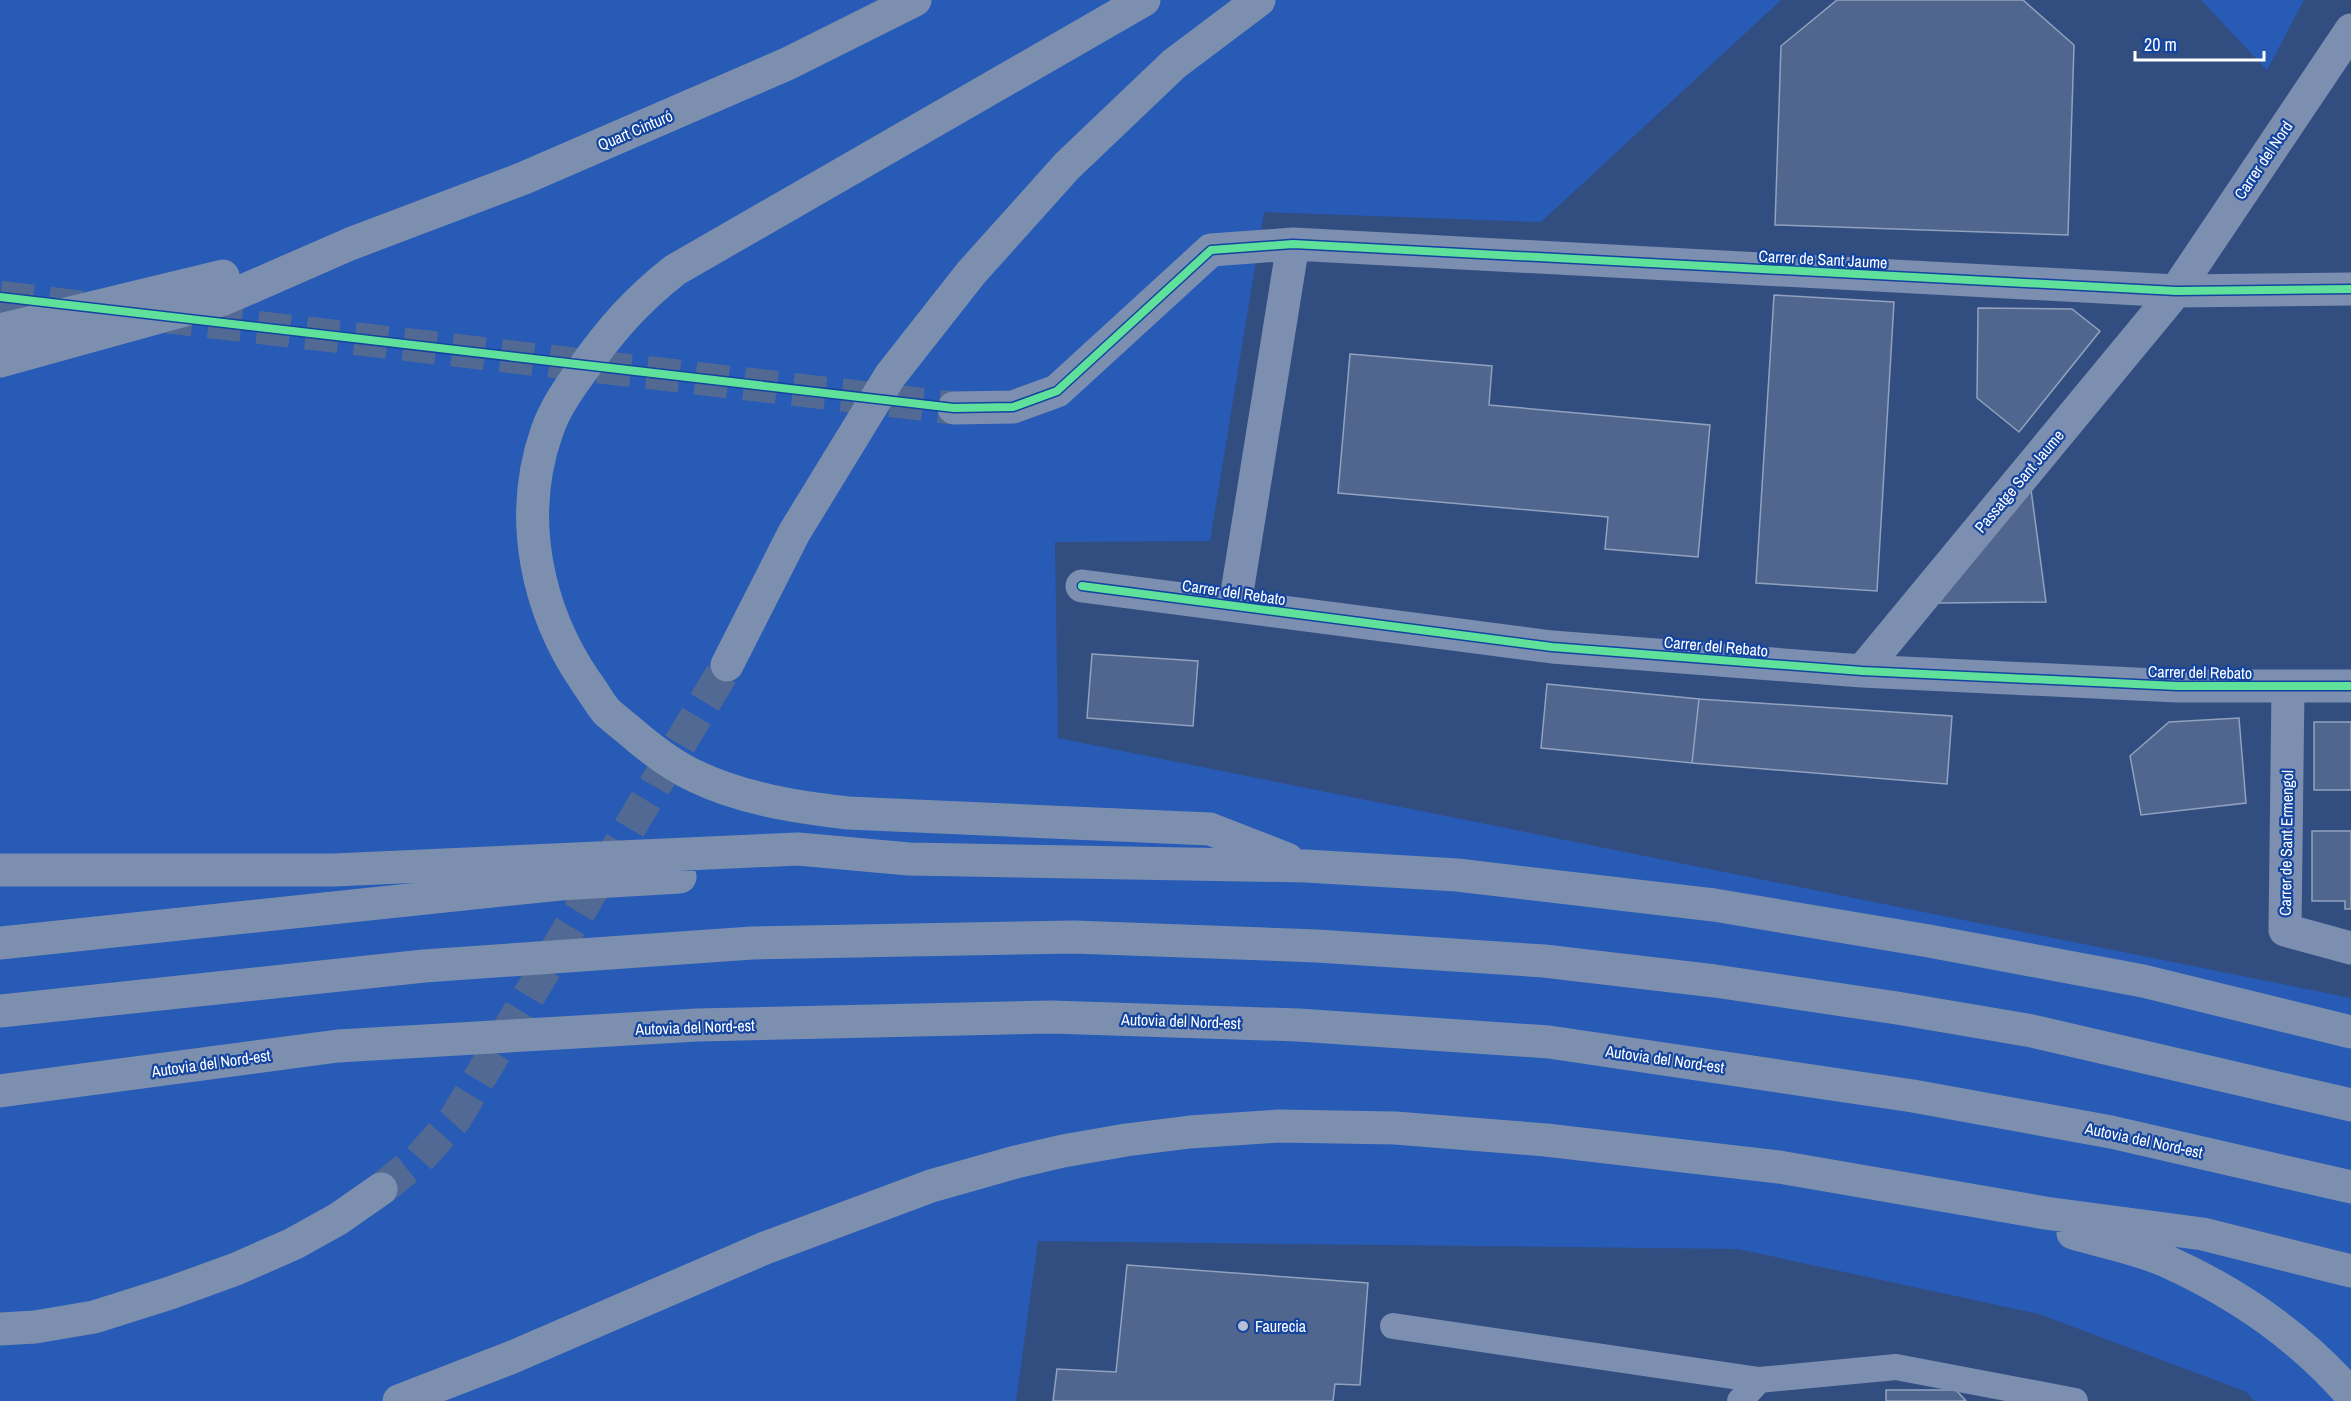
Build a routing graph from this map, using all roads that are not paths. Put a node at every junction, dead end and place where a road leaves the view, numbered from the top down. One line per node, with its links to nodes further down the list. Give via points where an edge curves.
1 (915, 0): 5 (highway, Quart Cinturó, via 787,64 535,173)
2 (1144, 0): 19 (highway, via 675,270 644,294 618,321 563,396 547,431 537,470 533,510 538,575 559,637 606,711 654,751 694,776 736,792 790,807 848,813 1210,829)
3 (1259, 0): 14 (highway, via 1165,72 1067,166 971,273 884,386 794,533)
4 (2351, 30): 8 (street, Carrer del Nord)
5 (350, 244): 9 (highway); 10 (highway, via 224,299)
6 (1293, 244): 8 (street, Carrer de Sant Jaume); 11 (street, Carrer de Sant Jaume, via 1211,250 1057,391 1013,407); 13 (street)
7 (2351, 289): 8 (street, Carrer de Sant Jaume)
8 (2176, 291): 15 (street, Passatge Sant Jaume)
9 (0, 330)
10 (0, 361)
11 (954, 408)
12 (1082, 586): 13 (street, Carrer del Rebato)
13 (1235, 605): 15 (street, Carrer del Rebato, via 1552,647)
14 (727, 665)
15 (1862, 671): 17 (street, Carrer del Rebato, via 2177,686)
16 (2351, 686): 17 (street, Carrer del Rebato)
17 (2288, 687): 22 (street, Carrer de Sant Ermengol, via 2285,930)
18 (909, 859): 19 (highway); 20 (highway, via 798,849 334,870); 21 (highway, via 560,885)
19 (1306, 866): 24 (highway, via 1457,875 1714,905 1929,940 2143,981)
20 (0, 870)
21 (0, 944)
22 (2351, 948)
23 (0, 1011): 26 (highway, via 424,966 752,943 1074,937 1317,946 1544,961 1897,1008 2032,1031)
24 (2351, 1032)
25 (0, 1091): 27 (highway, Autovia del Nord-est, via 338,1046 697,1025 1051,1017 1298,1025 1549,1042 1913,1096 2111,1132)
26 (2351, 1105)
27 (2351, 1187)
28 (381, 1189): 32 (highway, via 293,1244 170,1293 94,1317)
29 (2045, 1214): 30 (highway, via 2203,1234); 34 (highway, via 2059,1228 2164,1260 2236,1296 2291,1337); 35 (highway, via 1779,1167 1546,1140 1384,1128 1279,1126 1190,1132 1062,1151 931,1186 765,1248 510,1358)
30 (2351, 1272)
31 (1393, 1326): 33 (lane)
32 (0, 1329)
33 (1760, 1380): 36 (lane); 37 (lane, via 1896,1367)
34 (2351, 1395)
35 (399, 1401)
36 (1740, 1401)
37 (2075, 1401)

